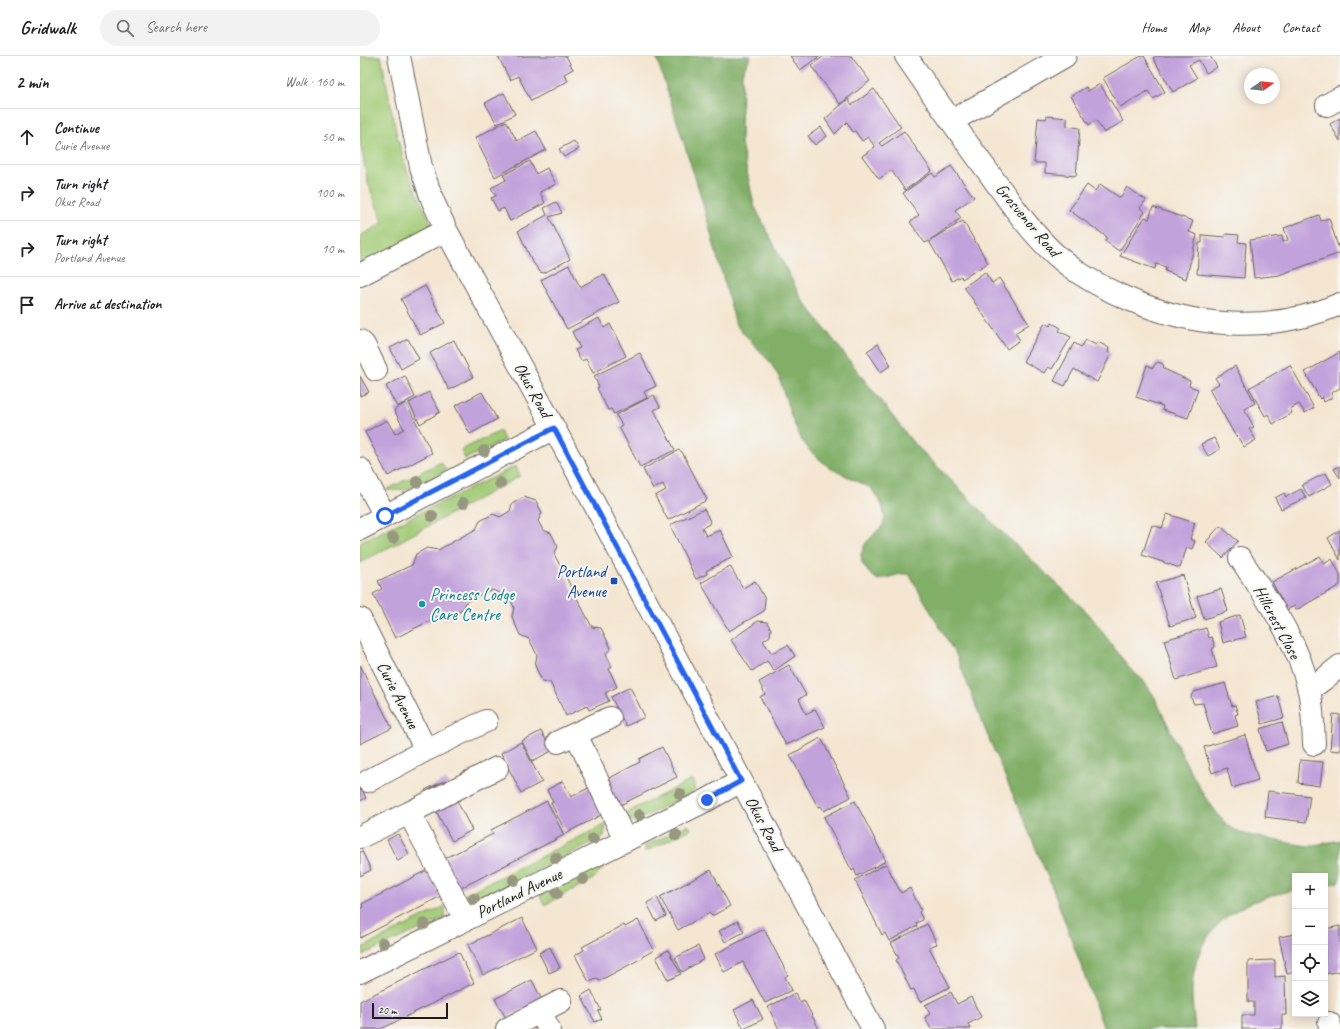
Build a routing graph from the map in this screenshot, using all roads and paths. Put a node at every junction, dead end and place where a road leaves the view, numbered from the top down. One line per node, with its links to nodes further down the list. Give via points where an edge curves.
1 (399, 56): 5 (street, Okus Road, via 421,167)
2 (906, 56): 4 (street, Grosvenor Road)
3 (1064, 56): 4 (street)
4 (952, 121): 7 (street, Grosvenor Road, via 1038,238 1078,273 1106,290 1181,318 1240,325 1293,319)
5 (446, 230): 6 (street); 10 (street, Okus Road)
6 (360, 275)
7 (1340, 304)
8 (360, 341): 9 (street)
9 (376, 370)
10 (554, 428): 12 (street); 23 (street, Okus Road)
11 (360, 469): 12 (street)
12 (385, 516): 13 (street)
13 (360, 529)
14 (1240, 558): 16 (street, Hillcrest Close, via 1281,622 1298,659)
15 (360, 619): 20 (street, Curie Avenue)
16 (1324, 678): 19 (street, Hillcrest Close)
17 (610, 718): 26 (street, via 567,738)
18 (486, 721): 20 (street, Curie Avenue)
19 (1314, 744)
20 (426, 750): 22 (street, Curie Avenue)
21 (497, 768): 24 (street)
22 (368, 781)
23 (741, 781): 26 (street, Portland Avenue); 32 (street, Okus Road)
24 (409, 813): 25 (street); 27 (street)
25 (360, 837)
26 (625, 840): 27 (street, Portland Avenue)
27 (465, 919): 28 (street, Portland Avenue)
28 (360, 972)
29 (561, 1001): 30 (street)
30 (544, 1021): 31 (street)
31 (507, 1029)
32 (873, 1029)

